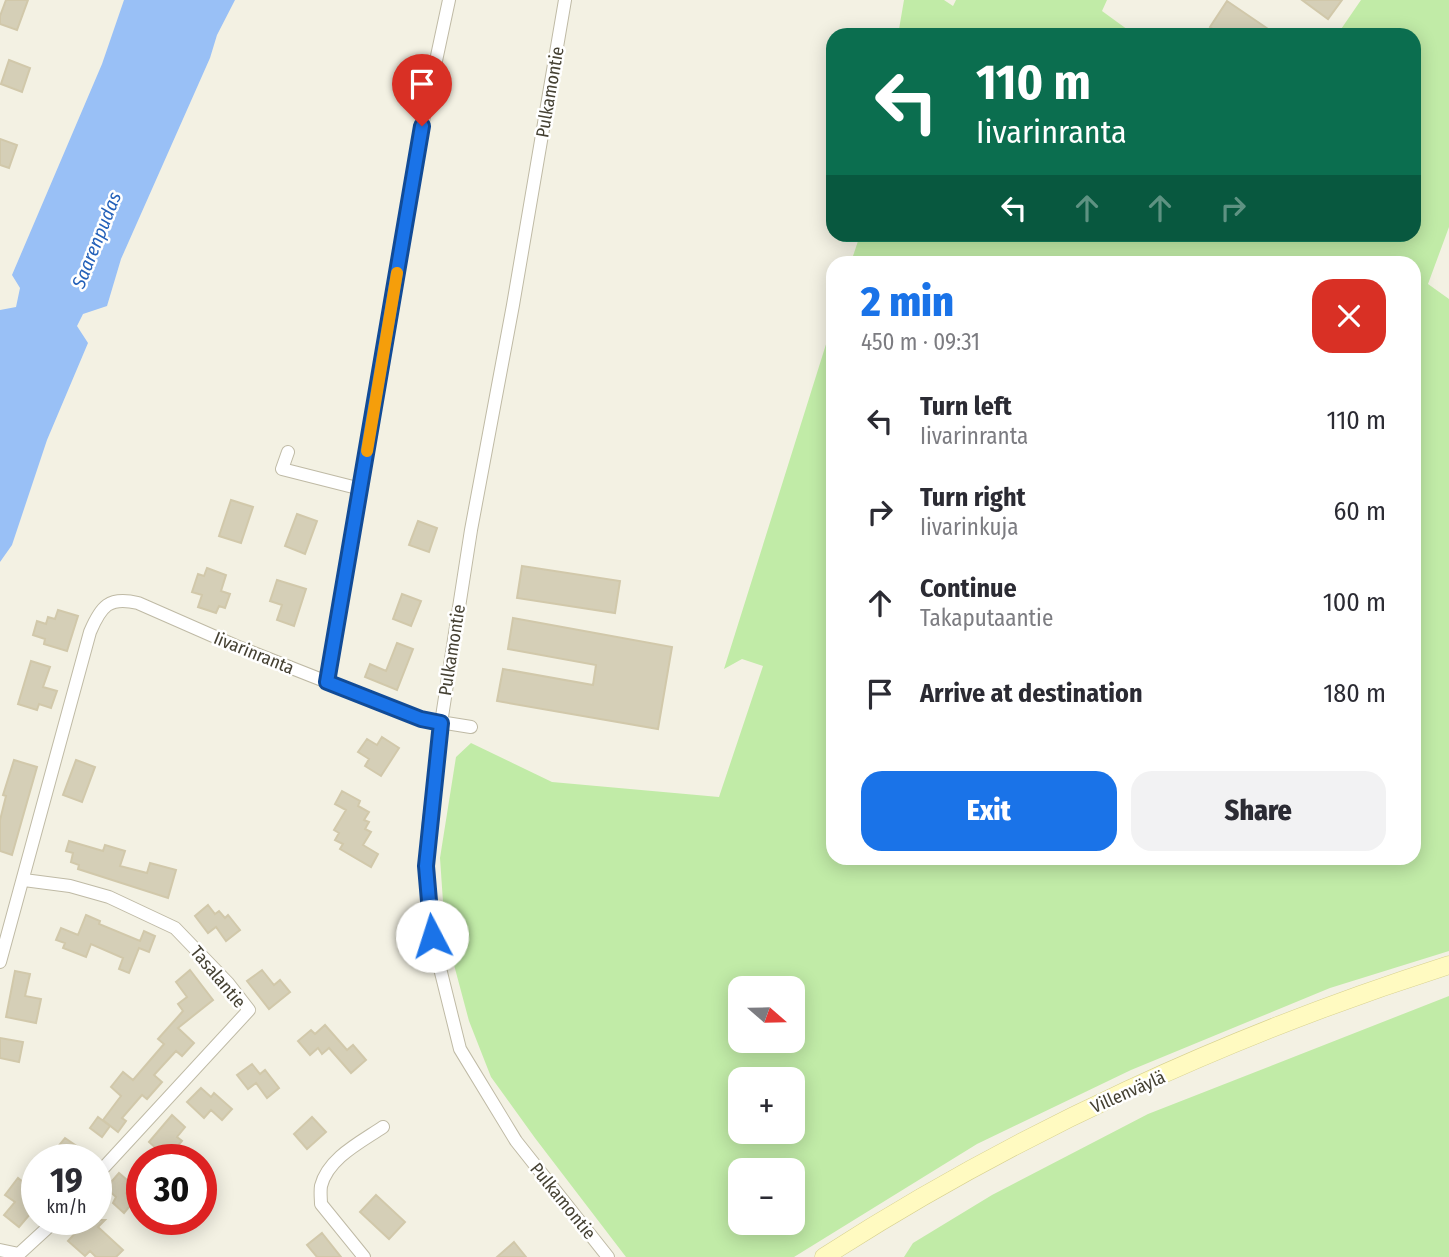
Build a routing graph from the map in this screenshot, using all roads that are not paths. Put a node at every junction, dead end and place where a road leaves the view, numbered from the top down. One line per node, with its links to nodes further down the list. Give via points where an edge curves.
1 (449, 0): 4 (street, via 422,126)
2 (565, 0): 6 (street, Pulkamontie)
3 (288, 453): 4 (street, via 282,469)
4 (361, 489): 5 (street)
5 (327, 682): 6 (street, Iivarinranta); 8 (street, Iivarinranta, via 138,603 123,599 107,603 90,632)
6 (441, 723): 7 (street, Iivarinranta); 15 (street, Pulkamontie, via 426,866 432,936 460,1049 516,1141)
7 (471, 727)
8 (24, 880): 9 (street); 12 (street, Tasalantie, via 109,897 175,928 249,1010)
9 (0, 962)
10 (1449, 965): 17 (street, Villenväylä, via 1263,1033 1113,1098 937,1189)
11 (383, 1127): 16 (street, via 344,1154 321,1186 321,1204)
12 (112, 1158)
13 (39, 1235): 14 (street, via 19,1254)
14 (0, 1250)
15 (602, 1255)
16 (364, 1257)
17 (824, 1257)

